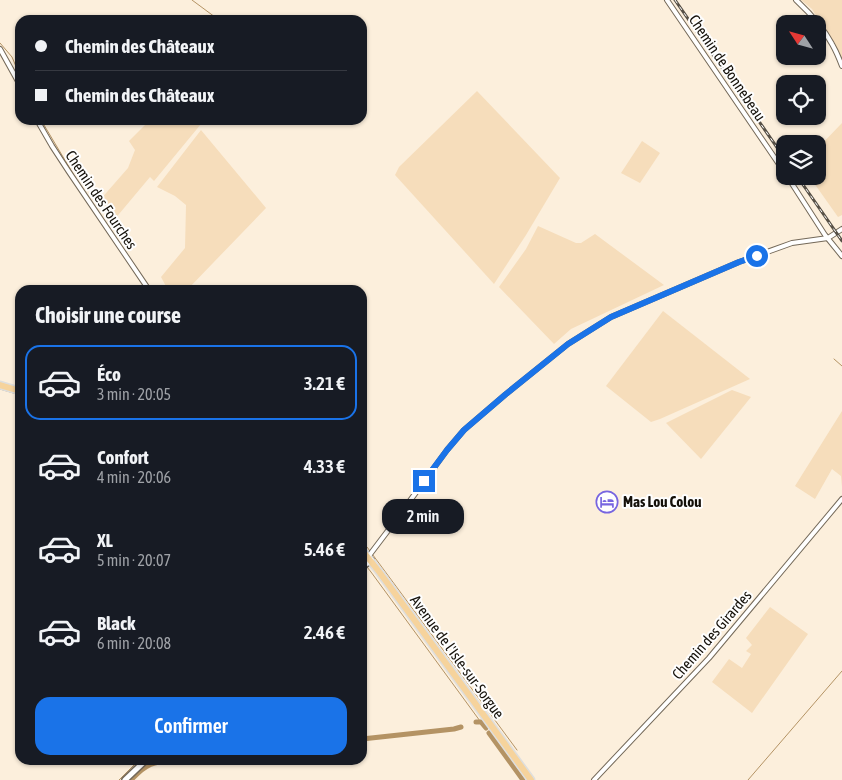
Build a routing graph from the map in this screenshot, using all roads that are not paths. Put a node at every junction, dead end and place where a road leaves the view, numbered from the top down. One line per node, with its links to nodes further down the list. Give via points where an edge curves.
1 (667, 0): 7 (street, Chemin de Bonnebeau)
2 (796, 0): 4 (street, via 822,28)
3 (0, 49): 5 (street)
4 (842, 66)
5 (15, 75)
6 (41, 125): 12 (street, Chemin des Fourches)
7 (776, 160)
8 (793, 185): 10 (street)
9 (842, 229): 10 (street)
10 (828, 238): 11 (street); 17 (street, via 792,243 739,262 611,317 568,344 464,430)
11 (842, 256)
12 (146, 285)
13 (0, 385): 14 (main road)
14 (15, 390)
15 (842, 499): 22 (street, Chemin des Girardes, via 709,658)
16 (367, 556): 17 (main road, Avenue de l'Isle-sur-Sorgue)
17 (370, 559): 18 (street); 21 (main road, Avenue de l'Isle-sur-Sorgue)
18 (367, 562)
19 (141, 765): 20 (street)
20 (125, 780)
21 (531, 780)
22 (594, 780)

